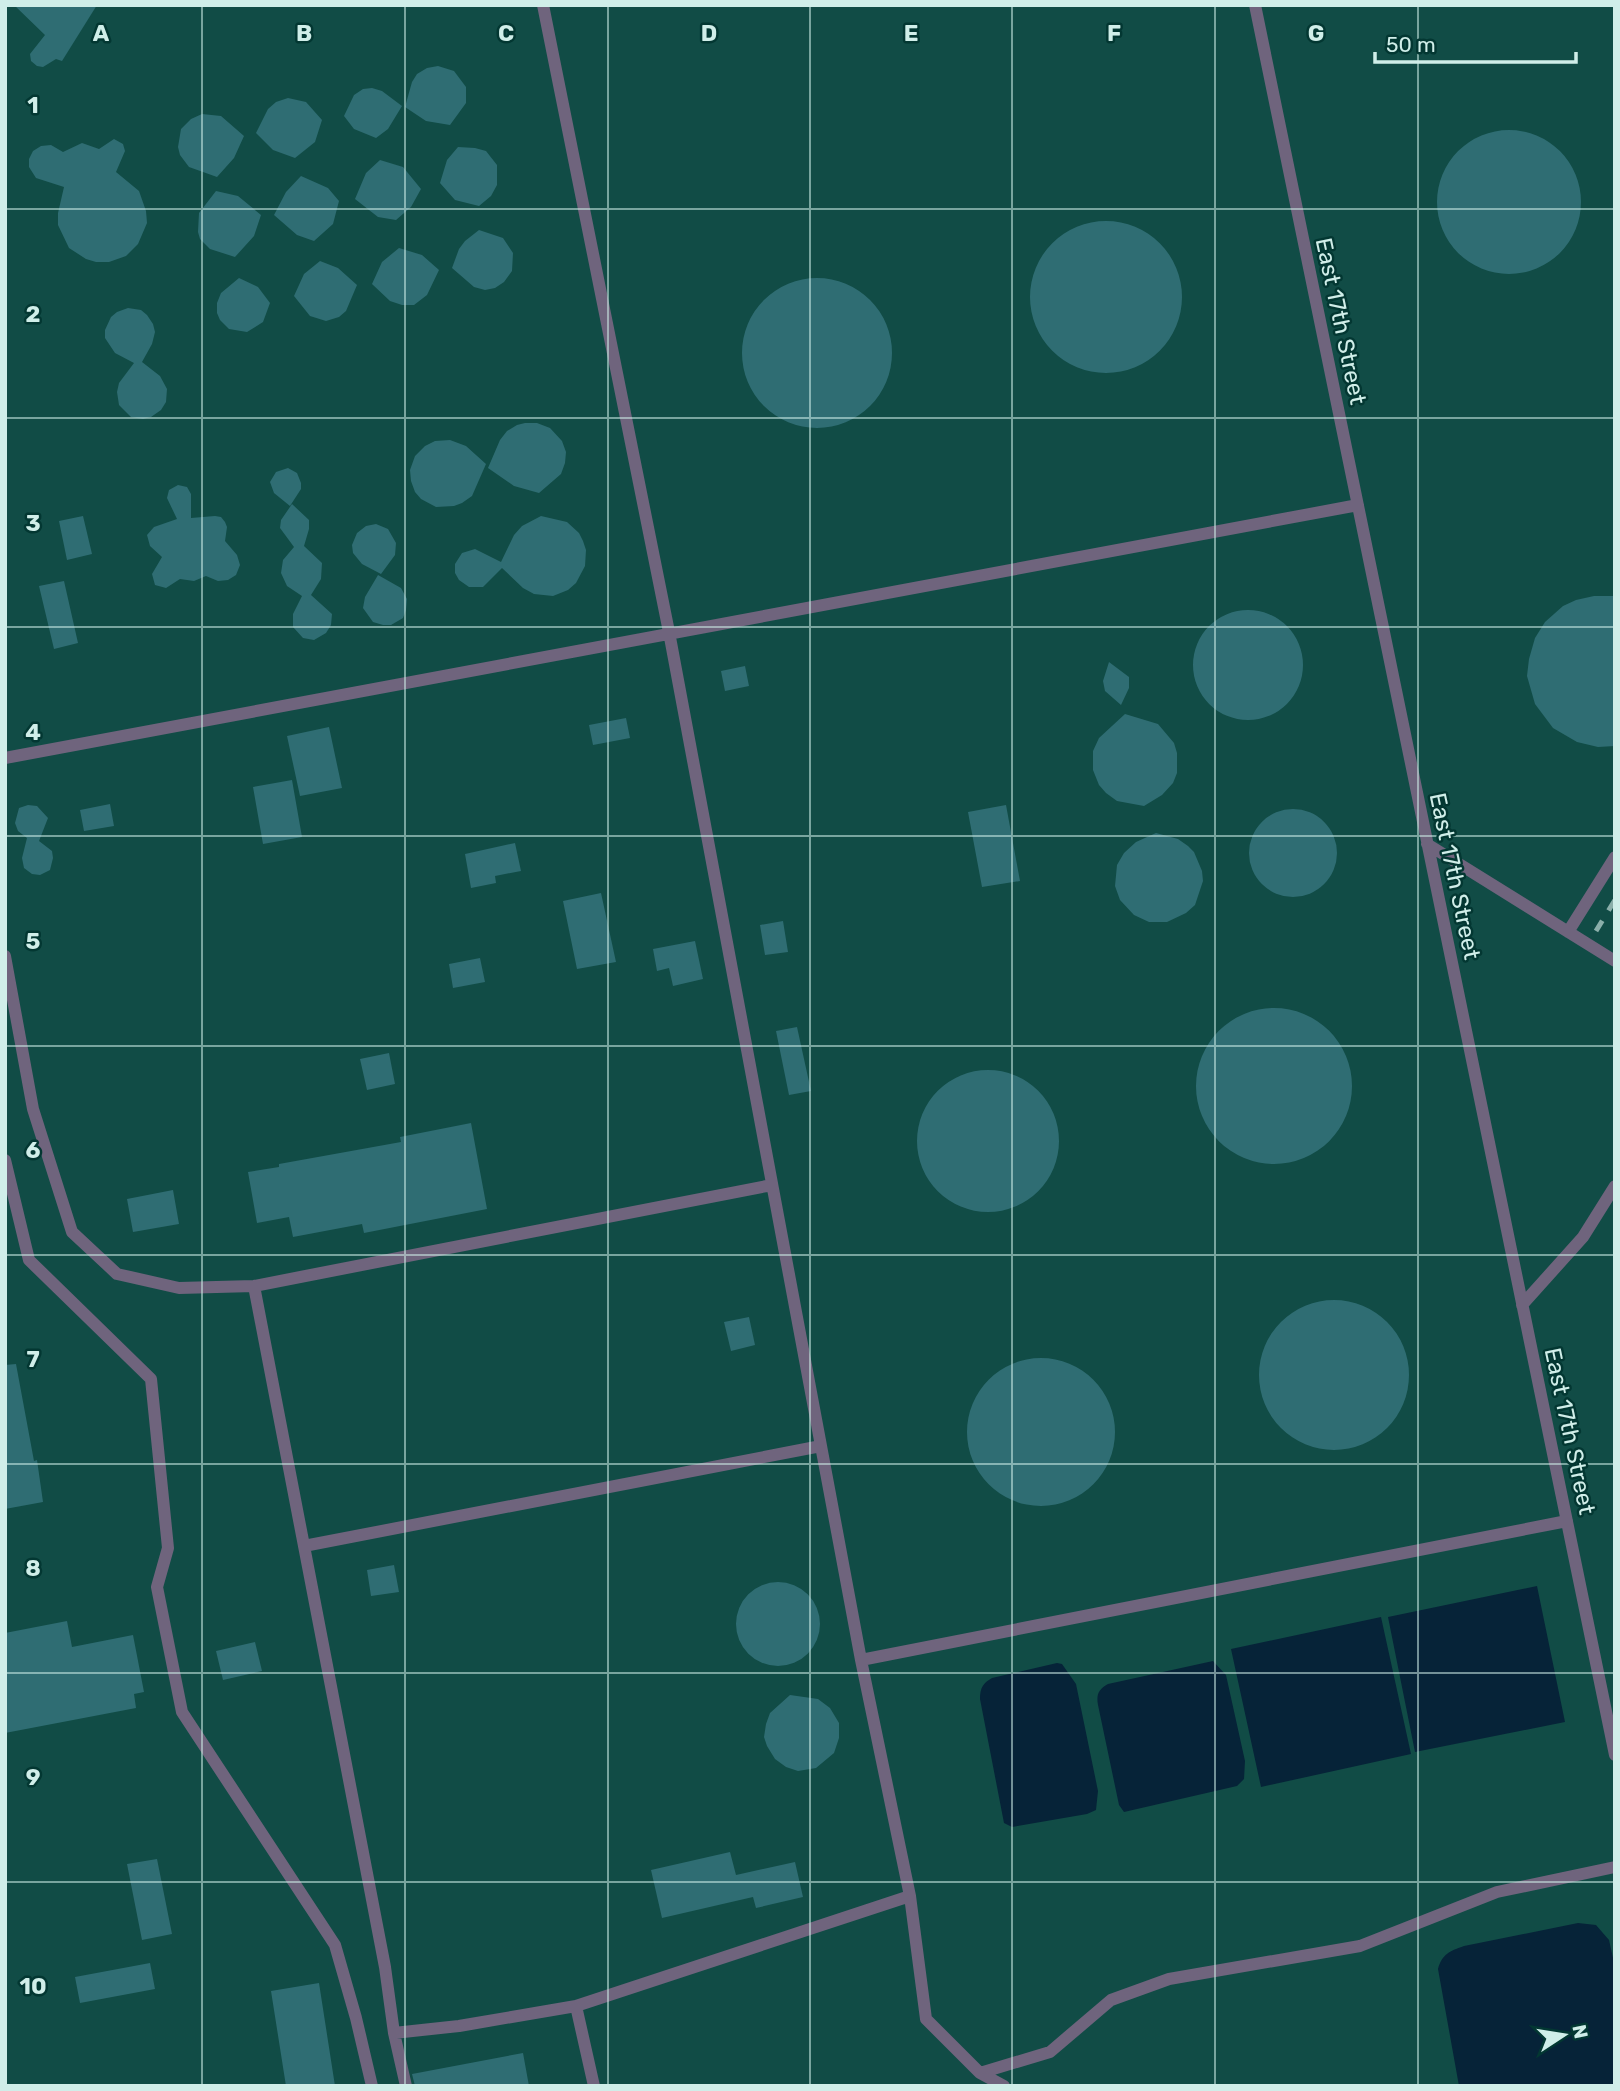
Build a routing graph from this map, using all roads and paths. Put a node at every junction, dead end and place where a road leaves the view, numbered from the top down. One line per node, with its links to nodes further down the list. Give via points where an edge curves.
1 (543, 5): 4 (lane)
2 (1255, 5): 3 (lane, East 17th Street)
3 (1358, 505): 4 (lane); 6 (lane, East 17th Street)
4 (669, 632): 5 (lane); 12 (lane)
5 (5, 758)
6 (1427, 844): 8 (lane); 15 (lane, East 17th Street)
7 (1615, 857): 8 (lane)
8 (1568, 932): 10 (lane)
9 (5, 956): 14 (lane, via 33,1109 72,1232 117,1274 179,1288)
10 (1615, 961)
11 (5, 1160): 26 (lane, via 29,1260 151,1379 168,1548 157,1587 182,1712 335,1945)
12 (772, 1185): 14 (lane); 16 (lane)
13 (1615, 1186): 15 (lane, via 1583,1237)
14 (254, 1286): 18 (lane)
15 (1522, 1305): 17 (lane, East 17th Street)
16 (821, 1446): 18 (lane); 19 (lane)
17 (1567, 1521): 19 (lane); 20 (lane, East 17th Street)
18 (304, 1546): 24 (lane)
19 (860, 1660): 22 (lane)
20 (1615, 1755)
21 (1615, 1867): 25 (lane, via 1497,1892 1360,1945 1169,1979 1111,2000 1050,2052)
22 (910, 1896): 23 (lane); 25 (lane, via 926,2019)
23 (576, 2006): 24 (lane); 28 (lane)
24 (394, 2033): 27 (lane)
25 (980, 2073): 29 (lane)
26 (372, 2086)
27 (406, 2086)
28 (594, 2086)
29 (1004, 2086)

